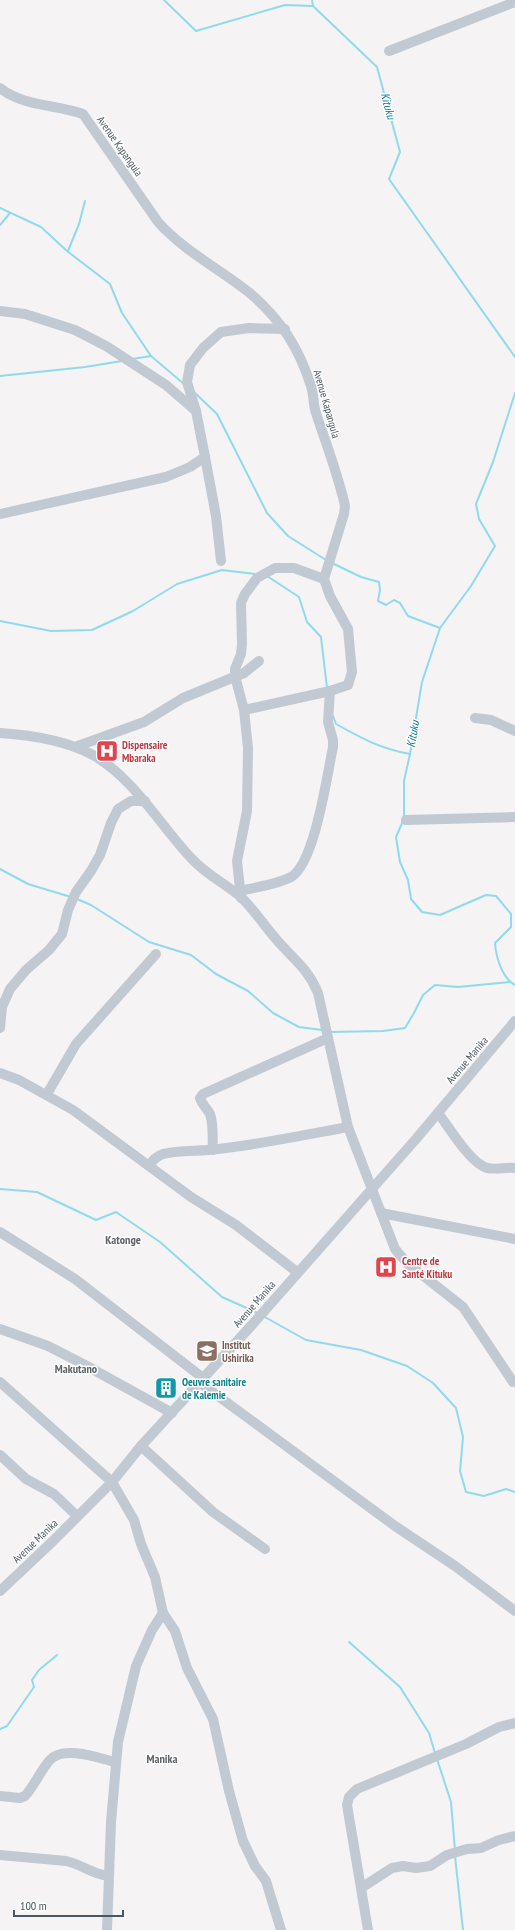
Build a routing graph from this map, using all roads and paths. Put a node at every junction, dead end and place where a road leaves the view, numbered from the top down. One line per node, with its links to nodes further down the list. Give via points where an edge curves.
1 (515, 2): 2 (street)
2 (389, 51)
3 (0, 88): 5 (street, Avenue Kapangula, via 24,101 83,114 170,236 250,294)
4 (0, 311): 6 (street, via 25,314 75,330 106,346 166,385)
5 (285, 329): 6 (street, via 249,328 221,332 203,348 190,365 187,382); 10 (street, Avenue Kapangula, via 301,359 312,388 315,411 345,506)
6 (196, 411): 7 (street)
7 (205, 457): 8 (street, via 190,467 166,477); 9 (street)
8 (0, 514)
9 (221, 561)
10 (324, 579): 12 (street, via 294,568 276,568 257,578 241,603 242,644); 13 (street, via 348,630 352,664 348,685)
11 (259, 661): 12 (street, via 250,670)
12 (235, 676): 14 (street); 18 (street, via 183,698 144,722)
13 (330, 691): 14 (street); 22 (street, via 328,722 332,747 312,843 292,876)
14 (244, 710): 22 (street, via 248,748 247,811 238,851)
15 (475, 718): 16 (street, via 491,720)
16 (515, 731)
17 (0, 733): 18 (street, via 31,736)
18 (75, 747): 19 (street, via 106,764)
19 (145, 801): 22 (street, via 194,861); 25 (street, via 131,802 118,809 100,855 76,892 62,934 10,989 2,1007)
20 (515, 817): 21 (street)
21 (406, 820)
22 (241, 894): 26 (street, via 276,938 310,974 318,993)
23 (156, 954): 28 (street, via 76,1044)
24 (515, 1021): 29 (street, Avenue Manika)
25 (0, 1028)
26 (328, 1038): 30 (street); 31 (street, via 203,1094 200,1098 210,1113)
27 (0, 1073): 28 (street)
28 (47, 1094): 32 (street)
29 (438, 1113): 33 (street, via 476,1161 494,1169); 34 (street, Avenue Manika)
30 (348, 1127): 31 (street, via 268,1143); 34 (street)
31 (213, 1150): 32 (street, via 160,1154)
32 (149, 1166): 38 (street, via 191,1197 236,1225)
33 (515, 1168)
34 (373, 1188): 35 (street); 38 (street, Avenue Manika)
35 (381, 1213): 37 (street); 42 (street, via 395,1249 407,1263 463,1307)
36 (0, 1232): 40 (street, via 75,1279)
37 (515, 1239)
38 (297, 1272): 40 (street, Avenue Manika)
39 (0, 1329): 43 (street, via 48,1346)
40 (201, 1380): 43 (street, Avenue Manika); 50 (street, via 395,1526 455,1566)
41 (0, 1382): 46 (street)
42 (513, 1382)
43 (172, 1413): 44 (street, Avenue Manika)
44 (141, 1446): 46 (street, Avenue Manika); 48 (street, via 213,1512)
45 (1, 1460): 47 (street, via 26,1479 54,1494)
46 (112, 1482): 47 (street, Avenue Manika); 51 (street, via 134,1520 155,1577)
47 (77, 1516): 49 (street, Avenue Manika)
48 (265, 1549)
49 (0, 1591)
50 (515, 1611)
51 (163, 1613): 53 (street, via 152,1630 136,1666 127,1697); 60 (street, via 174,1631 187,1668 213,1719 243,1841 255,1866 266,1881)
52 (515, 1723): 58 (street, via 500,1727 466,1744 357,1789 349,1797 347,1805)
53 (115, 1762): 54 (street, via 84,1754 60,1754 51,1758 25,1796); 57 (street)
54 (0, 1796)
55 (515, 1836): 58 (street, via 481,1848 446,1855 430,1866 392,1868)
56 (0, 1855): 57 (street, via 66,1860 94,1874)
57 (108, 1876): 59 (street)
58 (361, 1888): 61 (street)
59 (107, 1930)
60 (282, 1930)
61 (368, 1930)

